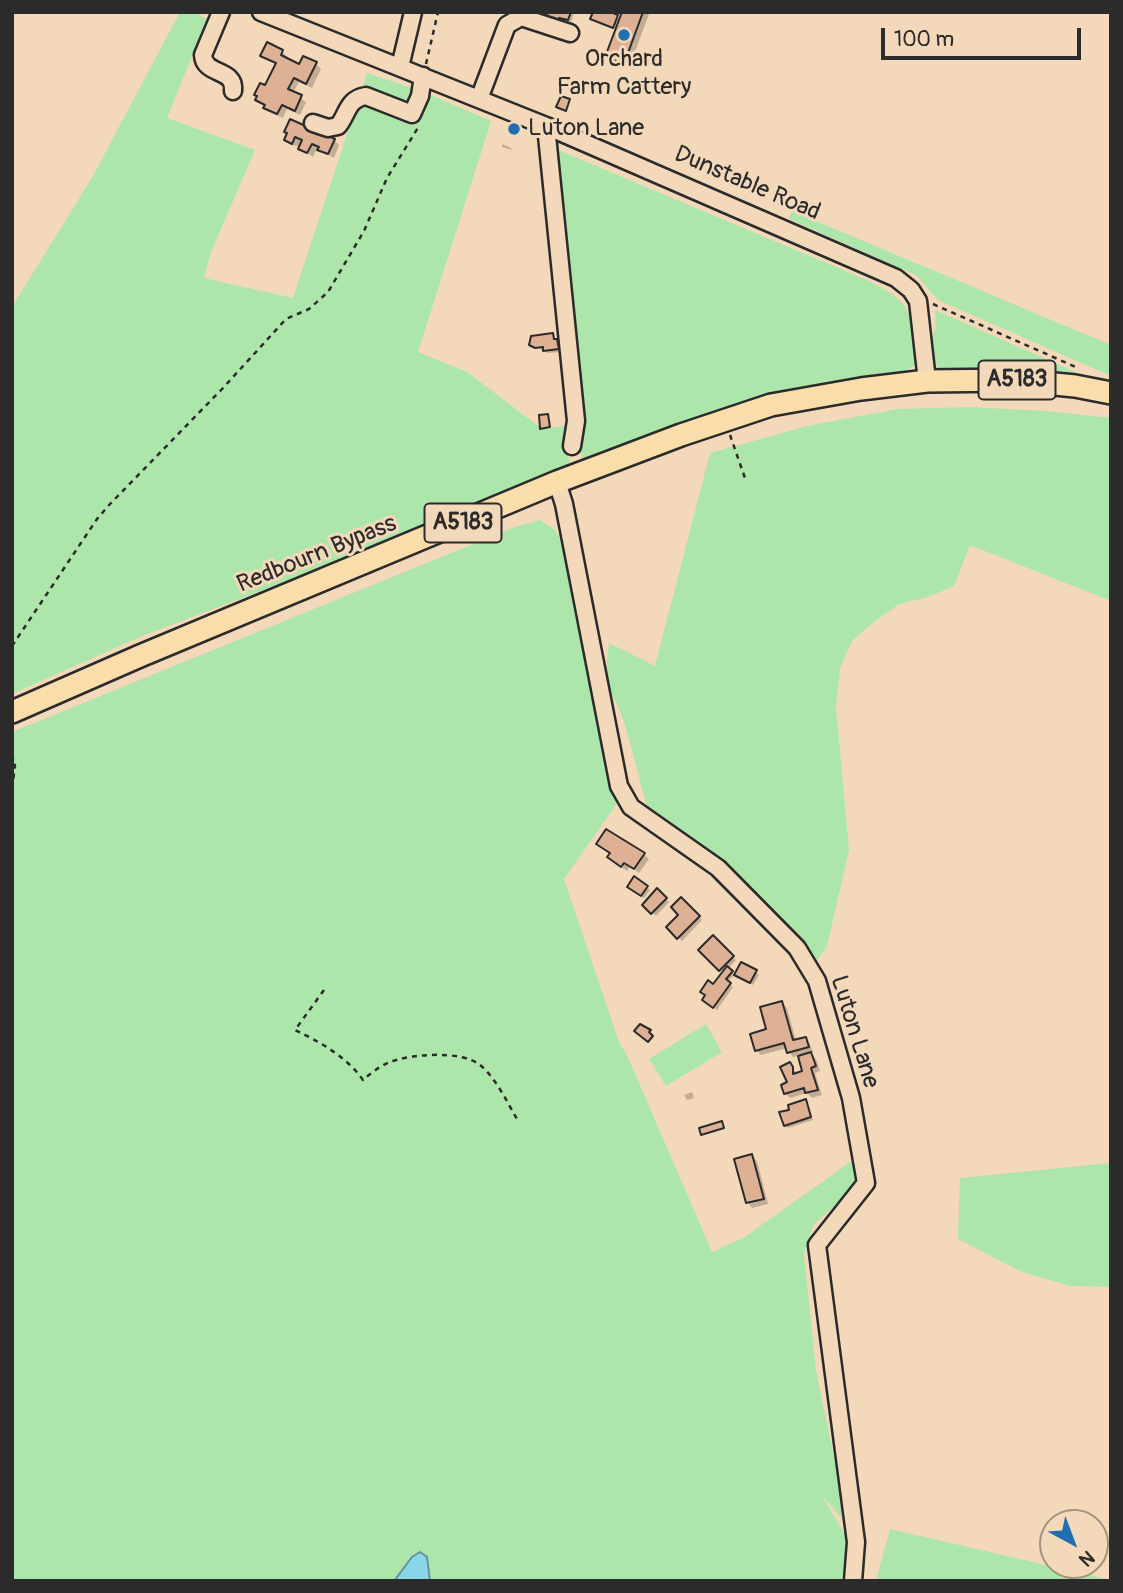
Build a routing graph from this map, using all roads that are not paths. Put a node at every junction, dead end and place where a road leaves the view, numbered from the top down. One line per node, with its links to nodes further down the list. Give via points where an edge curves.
1 (221, 12): 7 (street, via 203,62 231,79)
2 (261, 12): 5 (street, Dunstable Road)
3 (413, 12): 5 (street)
4 (570, 33): 8 (street, via 521,17 507,25)
5 (400, 67): 6 (street, Dunstable Road)
6 (423, 76): 8 (street, Dunstable Road); 9 (street, via 412,114 361,96 347,107 338,126)
7 (233, 91)
8 (479, 99): 10 (street, Dunstable Road)
9 (313, 123)
10 (546, 126): 11 (street, Dunstable Road, via 896,278 919,302); 13 (street, via 576,421)
11 (927, 381): 12 (main road, A5183, via 1013,380); 14 (main road, Redbourn Bypass / A5183, via 771,405)
12 (1111, 393)
13 (572, 446)
14 (558, 482): 15 (main road, Redbourn Bypass / A5183); 16 (street, Luton Lane, via 619,786 631,807 718,868 797,948 817,982 851,1098 866,1183 817,1245 856,1542)
15 (12, 712)
16 (853, 1581)

